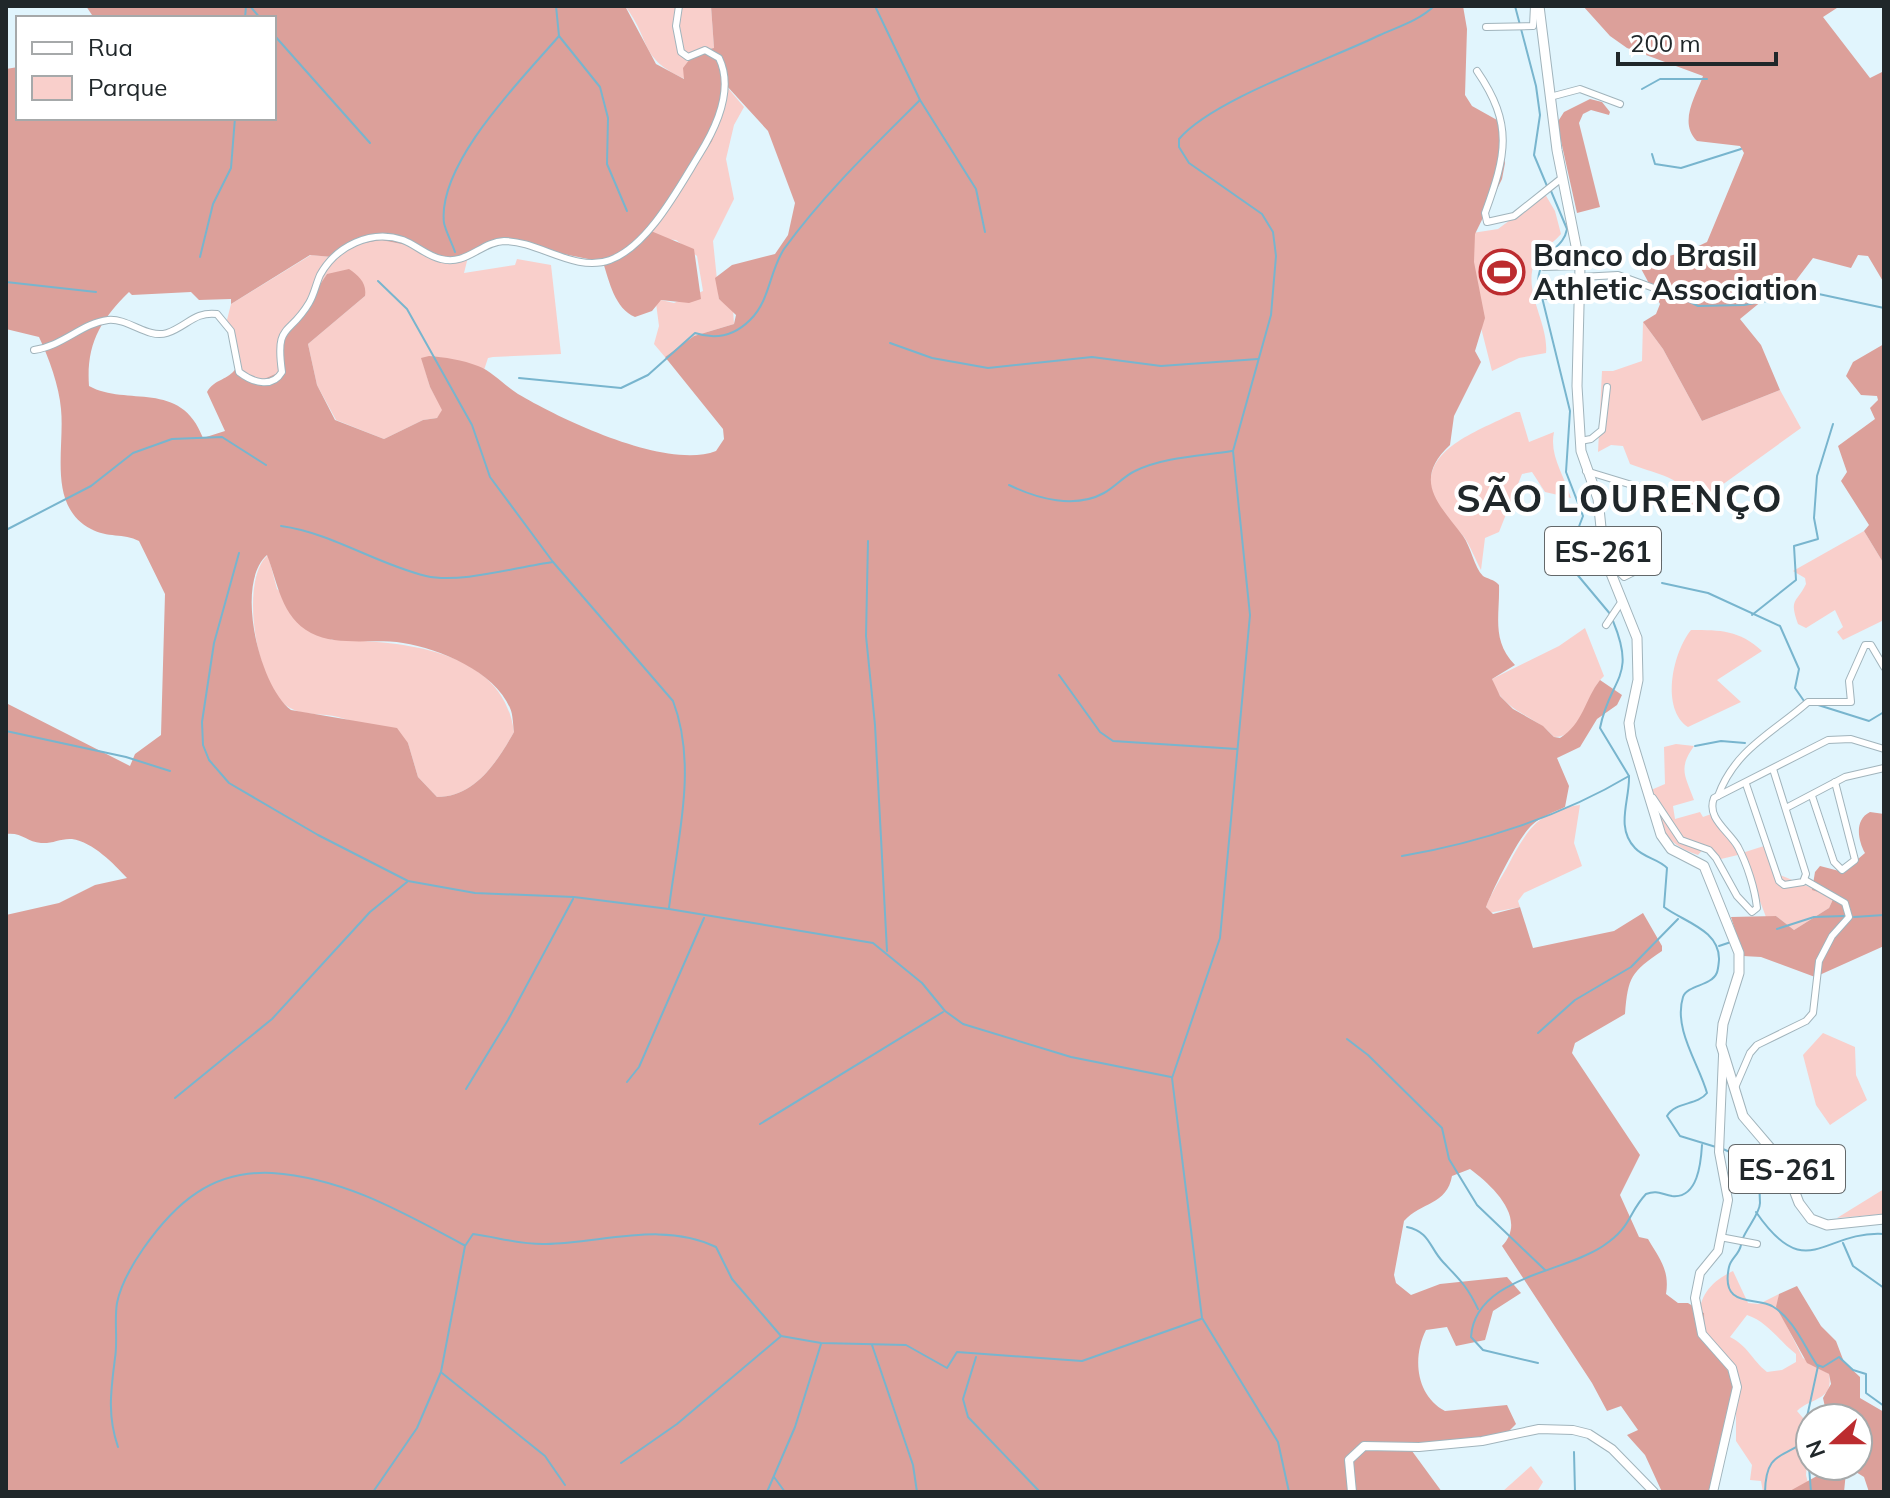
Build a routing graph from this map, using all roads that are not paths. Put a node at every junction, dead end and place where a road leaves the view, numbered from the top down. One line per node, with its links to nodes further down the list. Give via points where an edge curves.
1 (679, 6): 14 (street, via 681,52 688,57 711,51 719,58 722,103 706,144 680,186 630,251 592,264 505,241 453,260 393,237 363,240 347,246 328,264 307,307 288,325 281,342 282,372 271,382 257,382 239,372 231,331 217,314 202,313 158,334 104,320 55,346)
2 (1536, 6): 3 (street, via 1533,26); 5 (main road, ES-261)
3 (1486, 27)
4 (1477, 71): 7 (street, via 1504,125 1503,157 1485,213 1487,222 1514,216)
5 (1550, 97): 6 (street, via 1580,89); 7 (main road, ES-261)
6 (1620, 104)
7 (1563, 177): 8 (main road, ES-261)
8 (1580, 266): 9 (street); 10 (main road, ES-261)
9 (1544, 267)
10 (1580, 277): 11 (street, via 1618,275); 12 (main road, ES-261)
11 (1651, 287)
12 (1581, 295): 13 (street); 16 (main road, ES-261)
13 (1546, 296)
14 (34, 350)
15 (1607, 387): 16 (street, via 1602,430)
16 (1580, 441): 17 (main road, ES-261)
17 (1586, 471): 18 (street); 19 (main road, ES-261, via 1598,499)
18 (1655, 492)
19 (1604, 556): 20 (street, via 1624,577); 21 (main road, ES-261)
20 (1658, 560)
21 (1622, 601): 22 (street); 29 (main road, ES-261, via 1634,626 1638,660 1630,730)
22 (1610, 619)
23 (1884, 667): 30 (street, via 1871,645 1865,645 1849,681 1851,702 1808,702 1759,736 1728,774)
24 (1884, 749): 26 (street, via 1851,739 1828,740)
25 (1884, 768): 27 (street)
26 (1773, 769): 28 (street); 32 (street)
27 (1835, 782): 31 (street); 31 (street, via 1855,858 1851,866 1836,867)
28 (1746, 784): 30 (street); 33 (street, via 1779,881 1784,885)
29 (1648, 792): 30 (street, via 1673,832 1709,850 1737,896 1754,911 1757,902 1739,850 1712,810); 34 (main road, ES-261, via 1667,843 1704,866 1737,944 1739,973 1723,1024)
30 (1718, 796)
31 (1812, 796): 32 (street)
32 (1786, 808): 33 (street)
33 (1805, 880): 35 (street, via 1845,903 1849,917 1819,961 1813,1013 1757,1045)
34 (1723, 1056): 35 (main road, ES-261); 37 (street, via 1719,1152 1728,1200)
35 (1734, 1090): 36 (main road, ES-261, via 1748,1125 1784,1164 1811,1219 1827,1225)
36 (1884, 1219)
37 (1720, 1237): 38 (street); 41 (street, via 1718,1251 1700,1273 1695,1298 1702,1334 1732,1368 1737,1387)
38 (1757, 1244)
39 (1352, 1492): 40 (street, via 1348,1466 1356,1450 1375,1443 1419,1447 1539,1429 1589,1434 1612,1449)
40 (1654, 1492)
41 (1713, 1492)

